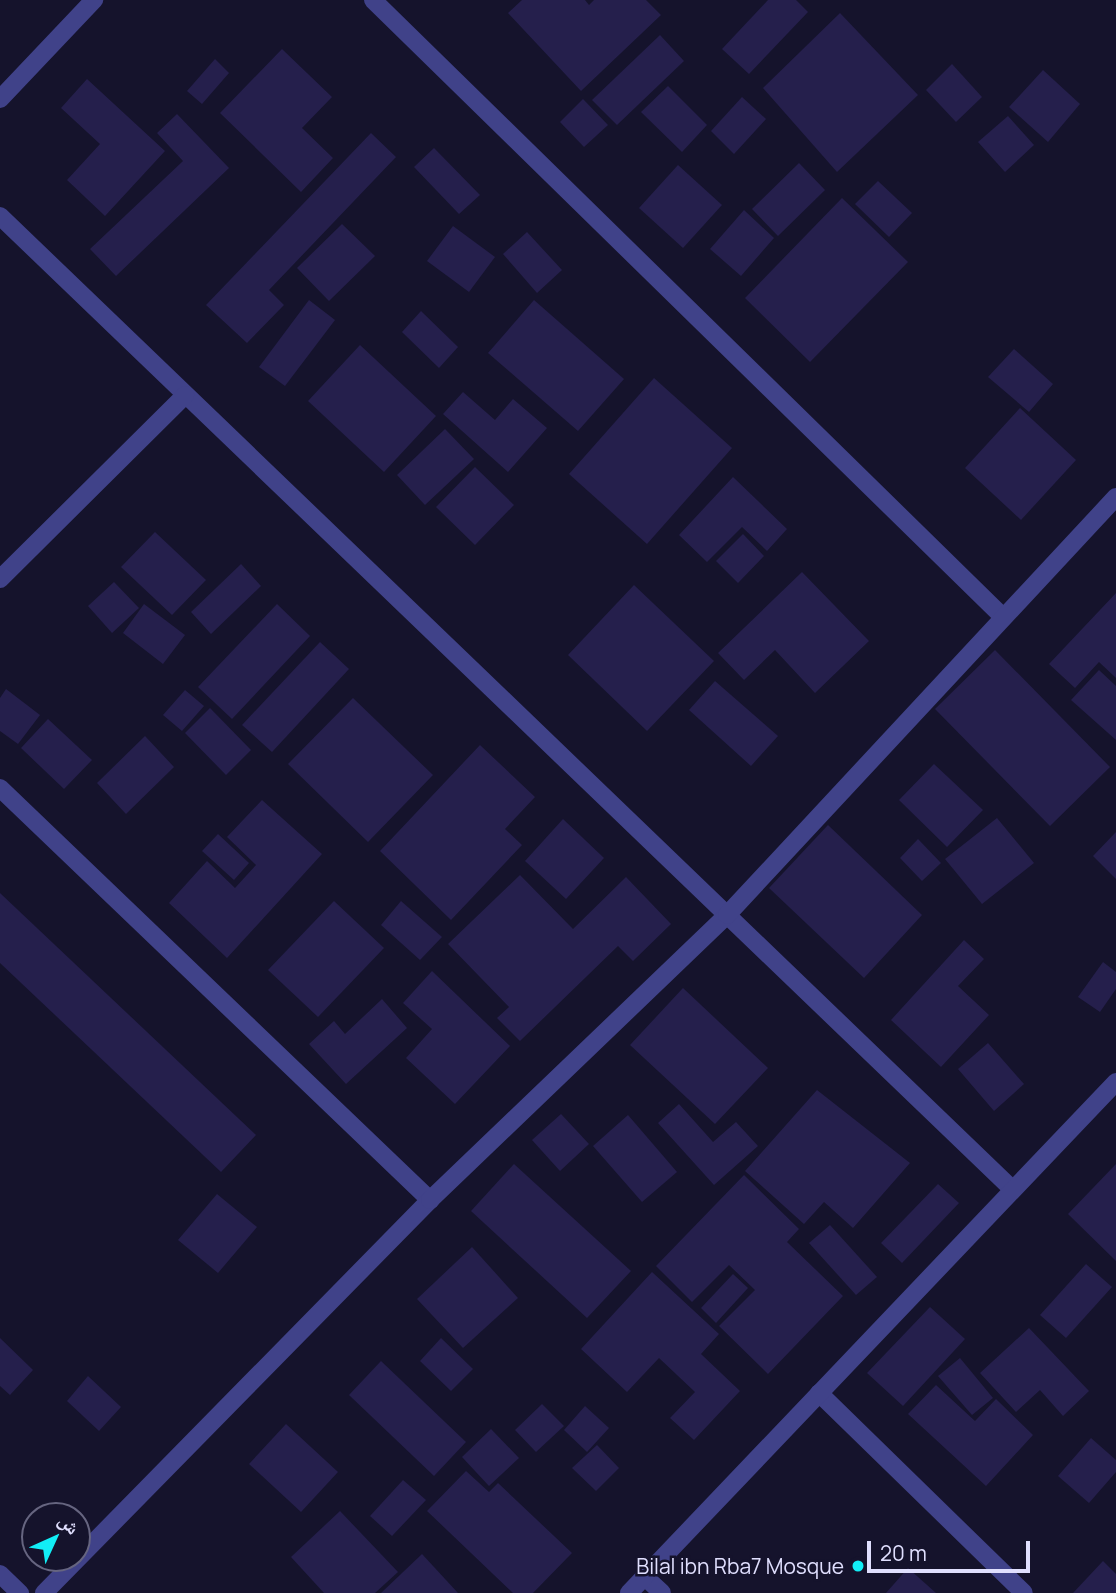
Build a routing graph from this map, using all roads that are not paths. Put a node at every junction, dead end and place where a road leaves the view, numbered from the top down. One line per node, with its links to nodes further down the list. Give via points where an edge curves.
1 (94, 0): 3 (street)
2 (373, 0): 8 (street)
3 (0, 99)
4 (0, 216): 5 (street)
5 (185, 395): 7 (street); 10 (street)
6 (1116, 497): 8 (street)
7 (0, 579)
8 (1003, 617): 10 (street)
9 (0, 788): 13 (street)
10 (727, 915): 12 (street); 13 (street)
11 (1116, 1082): 12 (street)
12 (1012, 1189): 14 (street)
13 (430, 1200): 18 (street)
14 (819, 1393): 16 (street); 21 (street)
15 (0, 1574): 17 (street)
16 (645, 1577): 19 (street); 20 (street)
17 (20, 1593)
18 (44, 1593)
19 (629, 1593)
20 (662, 1593)
21 (1024, 1593)

